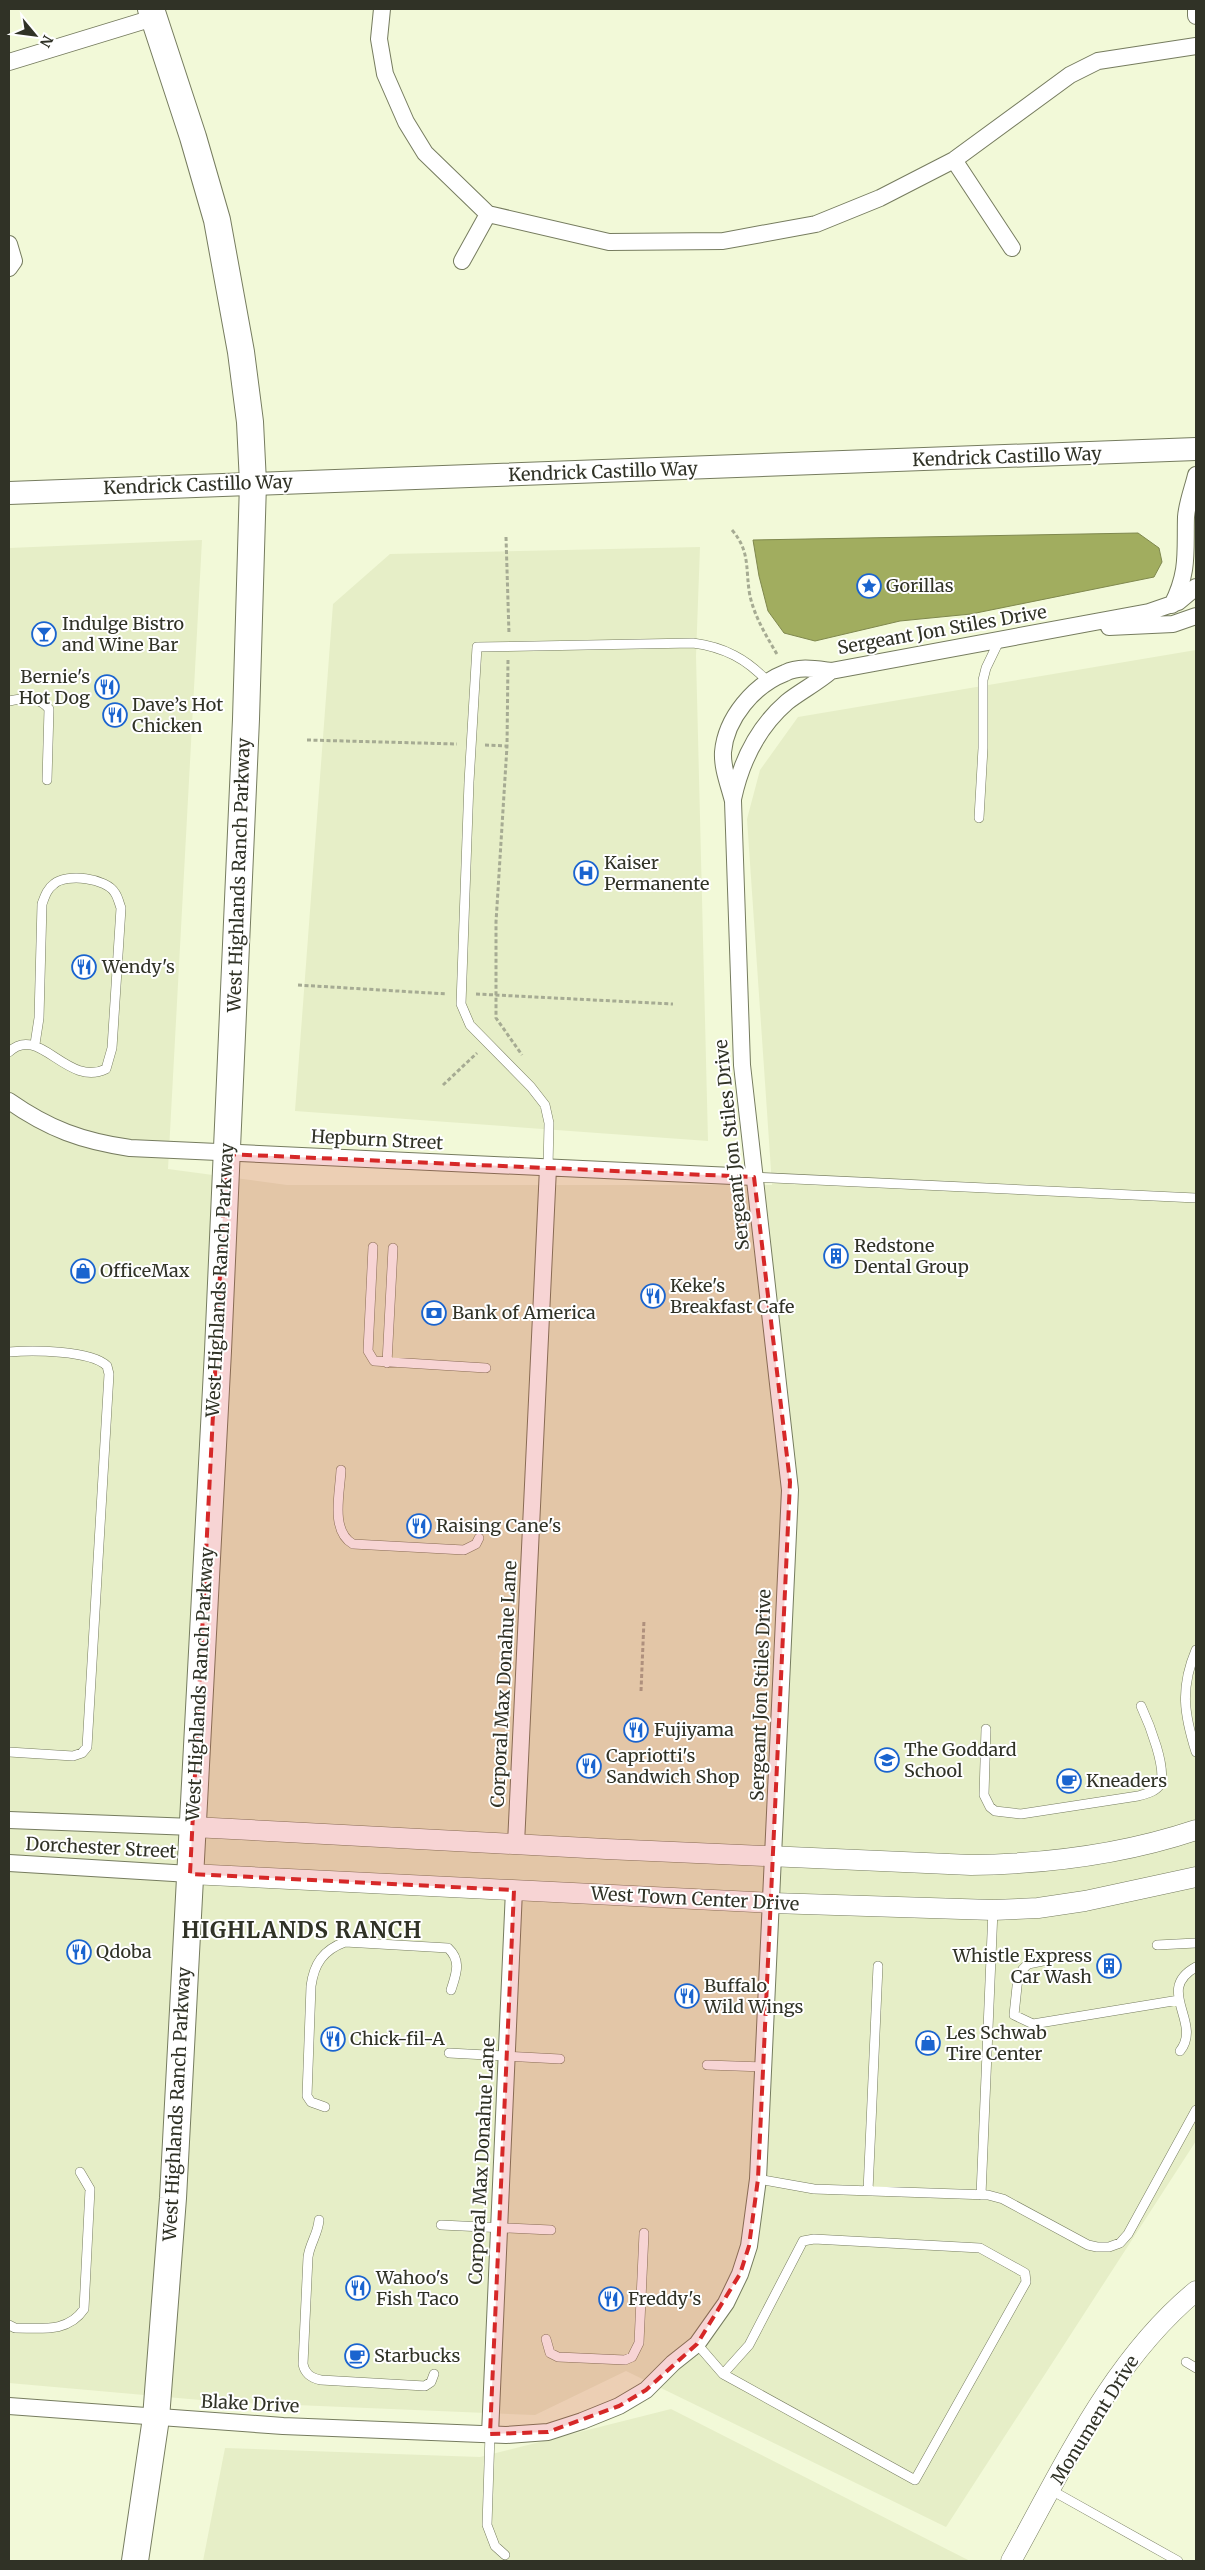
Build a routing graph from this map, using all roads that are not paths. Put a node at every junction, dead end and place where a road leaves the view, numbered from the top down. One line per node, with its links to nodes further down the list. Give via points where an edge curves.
1 (382, 9): 8 (street, via 380,39 385,74 406,122 425,153)
2 (1196, 9): 4 (street)
3 (152, 13): 6 (street); 15 (main road, West Highlands Ranch Parkway, via 217,220 241,352 250,422)
4 (1196, 16)
5 (1196, 46): 7 (street, via 1098,61 1070,74)
6 (9, 62)
7 (954, 160): 8 (street, via 880,198 816,224 723,242 609,242); 10 (street)
8 (488, 214): 11 (street)
9 (9, 244): 12 (street, via 14,261)
10 (1012, 248)
11 (462, 261)
12 (9, 268)
13 (1196, 450): 15 (main road, Kendrick Castillo Way)
14 (1196, 475): 18 (street, via 1187,510 1186,566)
15 (253, 483): 16 (main road, Kendrick Castillo Way); 31 (main road, West Highlands Ranch Parkway, via 247,700)
16 (9, 493)
17 (1196, 587): 18 (street, Sergeant Jon Stiles Drive)
18 (1172, 605): 20 (street, Sergeant Jon Stiles Drive)
19 (1196, 616): 20 (street, Sergeant Jon Stiles Drive, via 1185,622 1160,626)
20 (1060, 628): 21 (street, Sergeant Jon Stiles Drive)
21 (1000, 639): 22 (street, Sergeant Jon Stiles Drive); 27 (lane, via 984,674)
22 (831, 671): 23 (street, Sergeant Jon Stiles Drive, via 804,668 784,673); 26 (street, Sergeant Jon Stiles Drive, via 786,703 764,726 745,759)
23 (768, 682): 26 (street, Sergeant Jon Stiles Drive, via 743,705 725,741 724,766); 32 (lane, via 740,657 702,644 477,647 460,994 468,1021 545,1105 549,1123)
24 (9, 702): 25 (lane, via 36,699 49,709)
25 (47, 780)
26 (733, 801): 33 (street, Sergeant Jon Stiles Drive, via 740,1042)
27 (979, 818)
28 (35, 1044): 28 (lane, via 58,1061 96,1074 106,1069 109,1063 121,908 115,892 106,884 66,877 47,891 42,904 39,1018); 29 (lane, via 20,1044)
29 (9, 1052)
30 (9, 1101): 31 (street, Hepburn Street, via 63,1132 97,1142 130,1148)
31 (226, 1154): 32 (street, Hepburn Street); 48 (main road, West Highlands Ranch Parkway)
32 (548, 1168): 33 (street, Hepburn Street); 50 (street, Corporal Max Donahue Lane)
33 (754, 1178): 34 (lane); 51 (street, Sergeant Jon Stiles Drive, via 790,1490)
34 (1196, 1198)
35 (373, 1247): 38 (lane, via 368,1351 374,1361)
36 (393, 1248): 38 (lane)
37 (9, 1352): 45 (lane, via 23,1350 93,1357 107,1366 109,1374 86,1747 82,1754 73,1756)
38 (387, 1363): 39 (lane)
39 (486, 1368)
40 (342, 1470): 41 (lane, via 339,1524 341,1533 353,1544 464,1550 476,1544)
41 (479, 1538)
42 (1196, 1650): 46 (lane, via 1188,1672 1185,1696)
43 (1141, 1706): 44 (lane, via 1153,1734 1162,1774 1159,1786 1138,1796 1021,1814 995,1811 985,1799)
44 (986, 1729)
45 (9, 1752)
46 (1196, 1752)
47 (9, 1820): 48 (street, Dorchester Street)
48 (193, 1827): 50 (street); 53 (main road, West Highlands Ranch Parkway)
49 (1196, 1830): 51 (street, via 1123,1850 1030,1863 937,1865)
50 (516, 1844): 51 (street)
51 (774, 1858): 56 (street, Sergeant Jon Stiles Drive)
52 (9, 1863): 53 (street, Dorchester Street)
53 (190, 1874): 55 (street, West Town Center Drive); 91 (main road, West Highlands Ranch Parkway, via 173,2188)
54 (1196, 1877): 57 (street, West Town Center Drive, via 1085,1901)
55 (514, 1890): 56 (street, West Town Center Drive); 67 (street, Corporal Max Donahue Lane)
56 (772, 1903): 57 (street, West Town Center Drive); 70 (street, Sergeant Jon Stiles Drive)
57 (993, 1910): 76 (lane)
58 (1196, 1943): 59 (lane)
59 (1157, 1945)
60 (1048, 1960): 64 (lane, via 1028,1964 1018,1977 1014,2015 1033,2024)
61 (878, 1966): 75 (lane)
62 (1196, 1967): 64 (lane, via 1181,1979 1177,1989)
63 (451, 1990): 71 (lane, via 458,1965 454,1953 448,1948 345,1942 332,1947 319,1959 313,1970 311,1986 307,2096 311,2102)
64 (1179, 2000): 65 (lane, via 1188,2031 1186,2043)
65 (1180, 2051)
66 (449, 2053): 67 (lane)
67 (506, 2056): 68 (lane); 79 (street, Corporal Max Donahue Lane)
68 (560, 2059)
69 (707, 2065): 70 (lane)
70 (764, 2067): 74 (street, Sergeant Jon Stiles Drive)
71 (325, 2107)
72 (1196, 2110): 76 (lane, via 1120,2243 1097,2247 1003,2199)
73 (80, 2172): 83 (lane, via 90,2189 84,2309 62,2328 16,2328)
74 (758, 2179): 75 (lane, via 814,2189); 85 (street, Sergeant Jon Stiles Drive, via 748,2246 740,2274 726,2302)
75 (868, 2191): 76 (lane)
76 (981, 2195)
77 (319, 2220): 88 (lane, via 308,2256 304,2371 321,2380 425,2386)
78 (441, 2225): 79 (lane)
79 (499, 2227): 80 (lane); 92 (street, Corporal Max Donahue Lane)
80 (551, 2230)
81 (644, 2233): 84 (lane, via 639,2343 632,2357 625,2360 558,2357 550,2353)
82 (1196, 2291): 93 (street, Monument Drive, via 1132,2358 1092,2418)
83 (9, 2325)
84 (546, 2339)
85 (697, 2344): 89 (lane); 92 (street, Sergeant Jon Stiles Drive, via 646,2390 619,2406 548,2432)
86 (1186, 2362): 87 (lane)
87 (1196, 2368)
88 (434, 2374)
89 (723, 2374): 89 (lane, via 915,2480 1026,2282 1026,2273 980,2248 803,2241 749,2345)
90 (9, 2406): 91 (street, Blake Drive)
91 (156, 2418): 92 (street, Blake Drive); 95 (main road, West Highlands Ranch Parkway)
92 (490, 2434): 94 (lane, via 487,2525 495,2546)
93 (1051, 2490): 96 (street, Monument Drive); 97 (lane)
94 (505, 2555)
95 (135, 2561)
96 (1010, 2561)
97 (1178, 2561)

